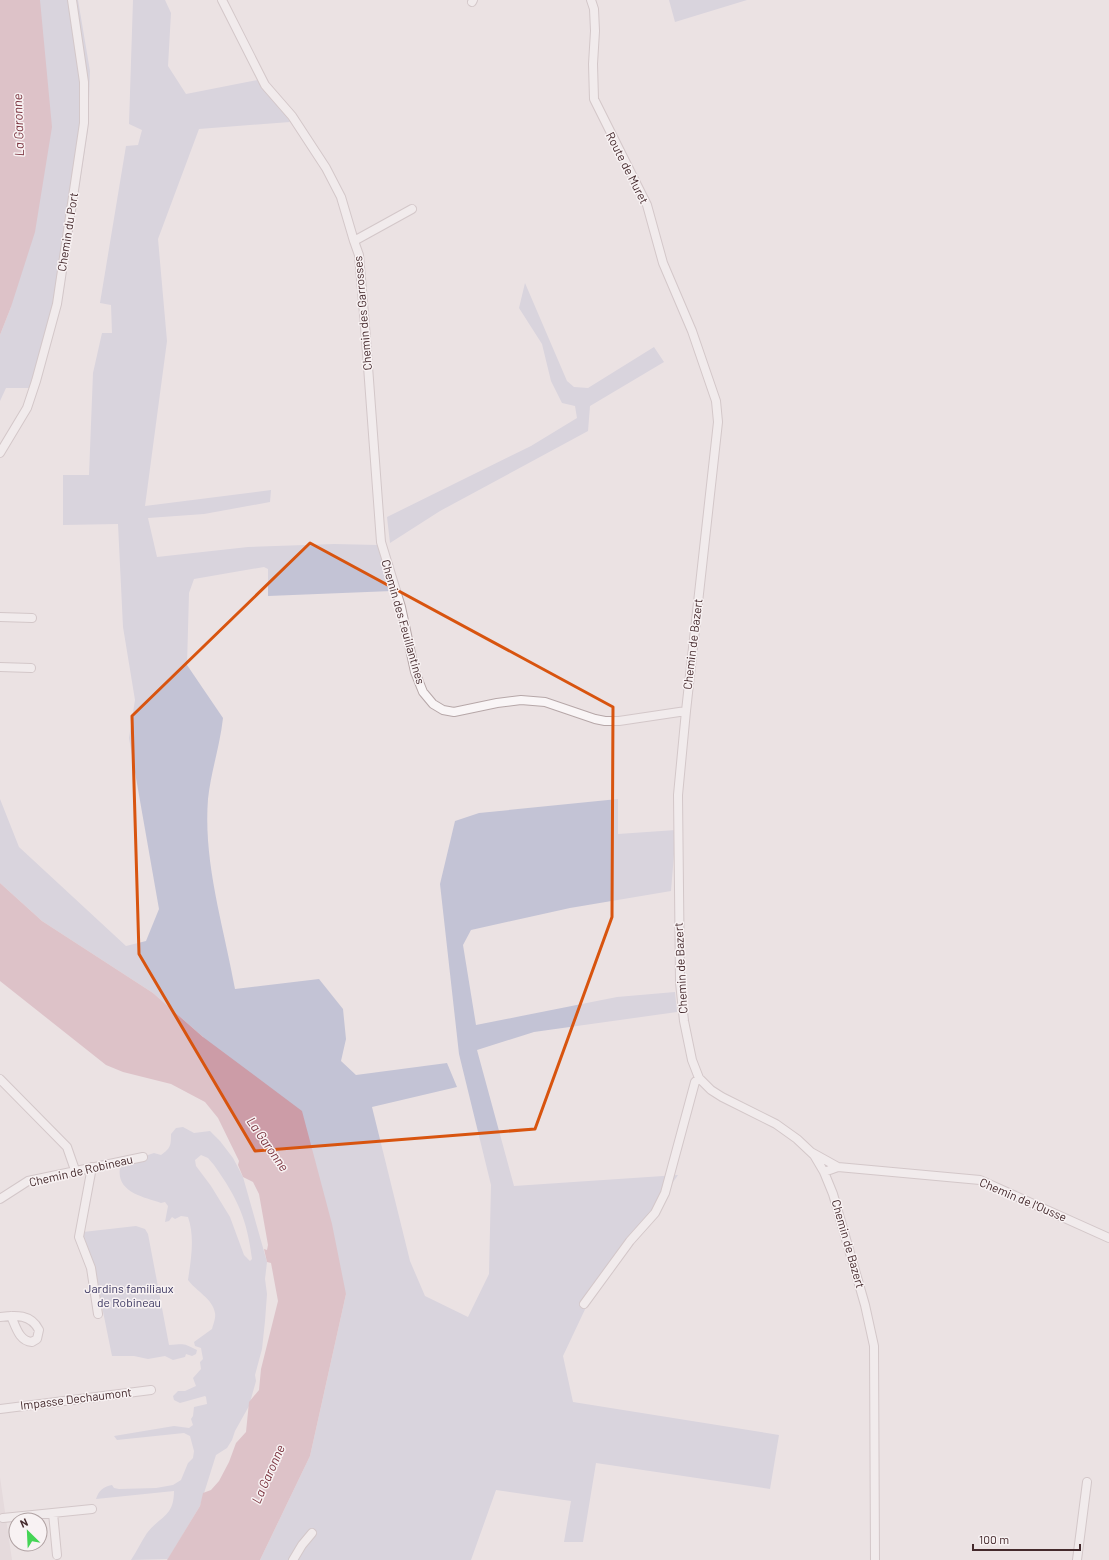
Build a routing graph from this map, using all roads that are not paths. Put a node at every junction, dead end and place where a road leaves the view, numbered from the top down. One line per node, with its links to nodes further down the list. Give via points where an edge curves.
1 (72, 0): 7 (street, Chemin du Port, via 84,82 84,123 57,304 27,408)
2 (222, 0): 5 (street, Chemin des Garrosses, via 265,85 292,116 326,168 340,197)
3 (591, 0): 6 (street, Route de Muret, via 595,31 594,99 647,205 663,263)
4 (412, 209): 5 (street)
5 (354, 241): 8 (street, Chemin des Garrosses, via 359,255)
6 (692, 331): 13 (street, Chemin de Bazert, via 716,401 718,422)
7 (0, 453)
8 (381, 542): 13 (street, Chemin des Feuillantines, via 401,607 415,672 423,692 442,710 454,712 521,700 545,702 605,721)
9 (0, 617): 10 (street)
10 (32, 618)
11 (0, 667): 12 (street)
12 (32, 668)
13 (686, 710): 14 (street, Chemin de Bazert, via 678,795 680,982 684,1021 692,1060)
14 (699, 1078): 16 (street, Chemin de Bazert, via 722,1097 776,1124); 24 (street, via 695,1082 665,1193 655,1213 630,1241)
15 (0, 1079): 20 (street, via 67,1147)
16 (810, 1152): 19 (street, Chemin de l'Ousse); 21 (street, Chemin de Bazert)
17 (143, 1157): 18 (street, Chemin de Robineau)
18 (92, 1167): 20 (street, Chemin de Robineau); 25 (street, via 79,1237 91,1268)
19 (838, 1167): 21 (street, Chemin de l'Ousse); 23 (street, Chemin de l'Ousse, via 980,1180)
20 (75, 1170): 22 (street, Chemin de Robineau, via 28,1181)
21 (824, 1172): 37 (street, Chemin de Bazert, via 845,1232 874,1346)
22 (0, 1199)
23 (1109, 1238)
24 (584, 1304)
25 (98, 1314)
26 (11, 1316): 27 (street)
27 (0, 1317)
28 (151, 1390): 29 (street, Impasse Dechaumont)
29 (0, 1409)
30 (1088, 1482): 38 (street)
31 (92, 1509): 32 (street)
32 (53, 1513): 33 (street); 35 (street)
33 (3, 1518)
34 (312, 1533): 36 (street)
35 (57, 1555)
36 (293, 1560)
37 (875, 1560)
38 (1077, 1560)

